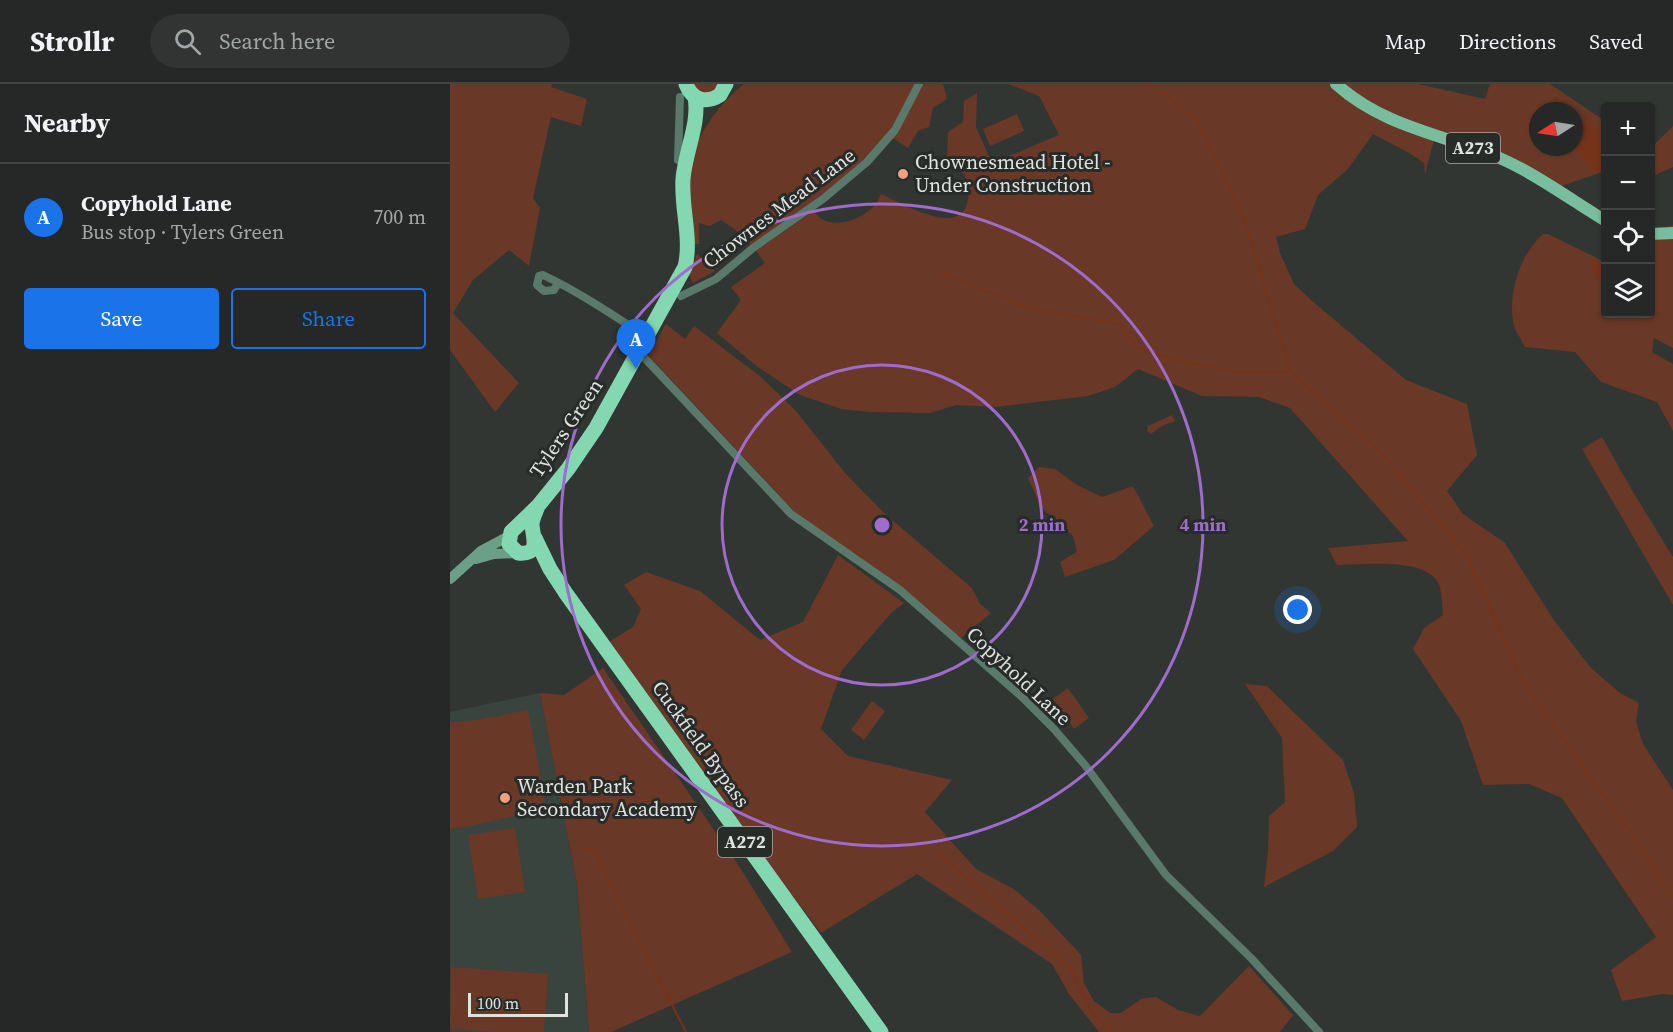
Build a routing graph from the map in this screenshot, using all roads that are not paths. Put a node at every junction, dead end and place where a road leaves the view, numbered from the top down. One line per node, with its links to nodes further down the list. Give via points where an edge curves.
1 (919, 84): 11 (street, Chownes Mead Lane, via 895,130 867,162 716,279 691,287)
2 (1336, 84): 7 (main road, A273, via 1372,111 1521,168)
3 (724, 89): 4 (highway, via 705,100); 5 (highway, Tylers Green)
4 (687, 93): 5 (highway, Tylers Green, via 696,110)
5 (685, 134): 6 (street, Tylers Green); 12 (highway, Tylers Green, via 686,267)
6 (678, 160)
7 (1601, 218)
8 (1673, 232): 9 (main road)
9 (1655, 234)
10 (558, 283): 12 (street)
11 (681, 296)
12 (647, 337): 13 (highway, Tylers Green)
13 (639, 352): 14 (highway, Tylers Green, via 596,428); 22 (street, Copyhold Lane, via 791,514 900,590 1022,697 1085,765 1166,875)
14 (538, 506): 15 (highway, Tylers Green); 16 (highway, Tylers Green, via 532,521)
15 (512, 532): 16 (highway, via 523,526); 17 (highway, via 509,544); 18 (main road, Tylers Green)
16 (535, 536): 17 (highway, via 531,550); 19 (highway, Cuckfield Bypass / A272)
17 (520, 553): 18 (main road, Tylers Green, via 494,554); 19 (highway, Cuckfield Bypass / A272, via 531,555)
18 (470, 561): 20 (main road, Tylers Green)
19 (550, 568): 21 (highway, Cuckfield Bypass / A272)
20 (450, 579)
21 (881, 1032)
22 (1319, 1032)

